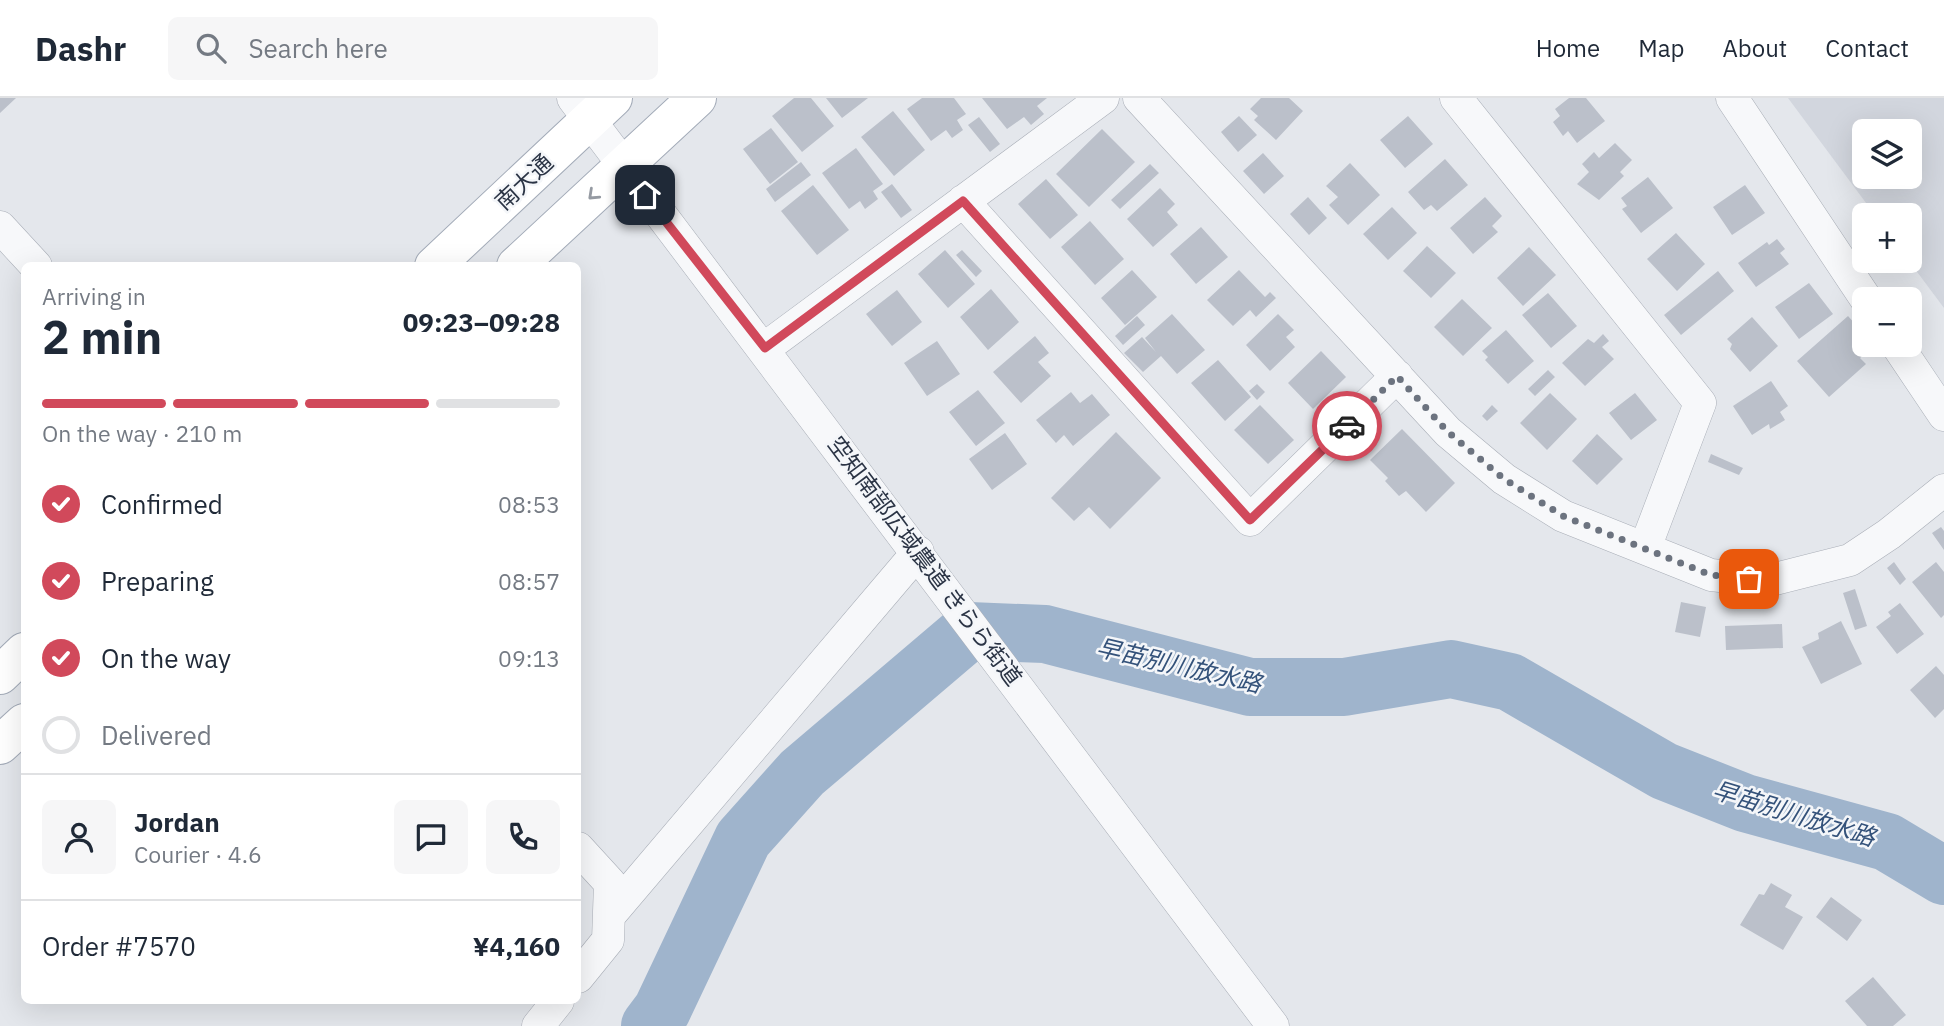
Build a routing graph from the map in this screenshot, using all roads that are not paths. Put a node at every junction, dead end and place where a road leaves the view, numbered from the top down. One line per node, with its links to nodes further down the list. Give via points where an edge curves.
1 (696, 98): 7 (main road)
2 (1103, 98): 8 (street)
3 (1139, 98): 16 (street)
4 (1456, 98): 19 (street, via 1700,403)
5 (1732, 98): 13 (street)
6 (592, 105): 7 (street, 空知南部広域農道 きらら街道); 11 (main road, 南大通)
7 (623, 167): 12 (main road, one-way to 12); 14 (street, 空知南部広域農道 きらら街道)
8 (963, 201): 14 (street); 16 (street, via 1250,520)
9 (0, 227): 10 (street)
10 (32, 262)
11 (438, 262)
12 (520, 262)
13 (1858, 287)
14 (765, 348): 20 (street, 空知南部広域農道 きらら街道)
15 (1905, 357): 17 (street)
16 (1397, 376): 19 (street, via 1448,432 1504,479 1563,516)
17 (1944, 415)
18 (1944, 491): 19 (street, via 1850,560 1767,581 1711,575)
19 (1645, 548)
20 (918, 552): 26 (street); 30 (street, 空知南部広域農道 きらら街道)
21 (21, 655): 22 (main road)
22 (0, 675)
23 (21, 726): 24 (main road)
24 (0, 746)
25 (581, 851): 26 (street, via 610,883)
26 (608, 916): 27 (street, via 608,940)
27 (581, 973)
28 (556, 1004): 29 (street)
29 (538, 1026)
30 (1273, 1026)

